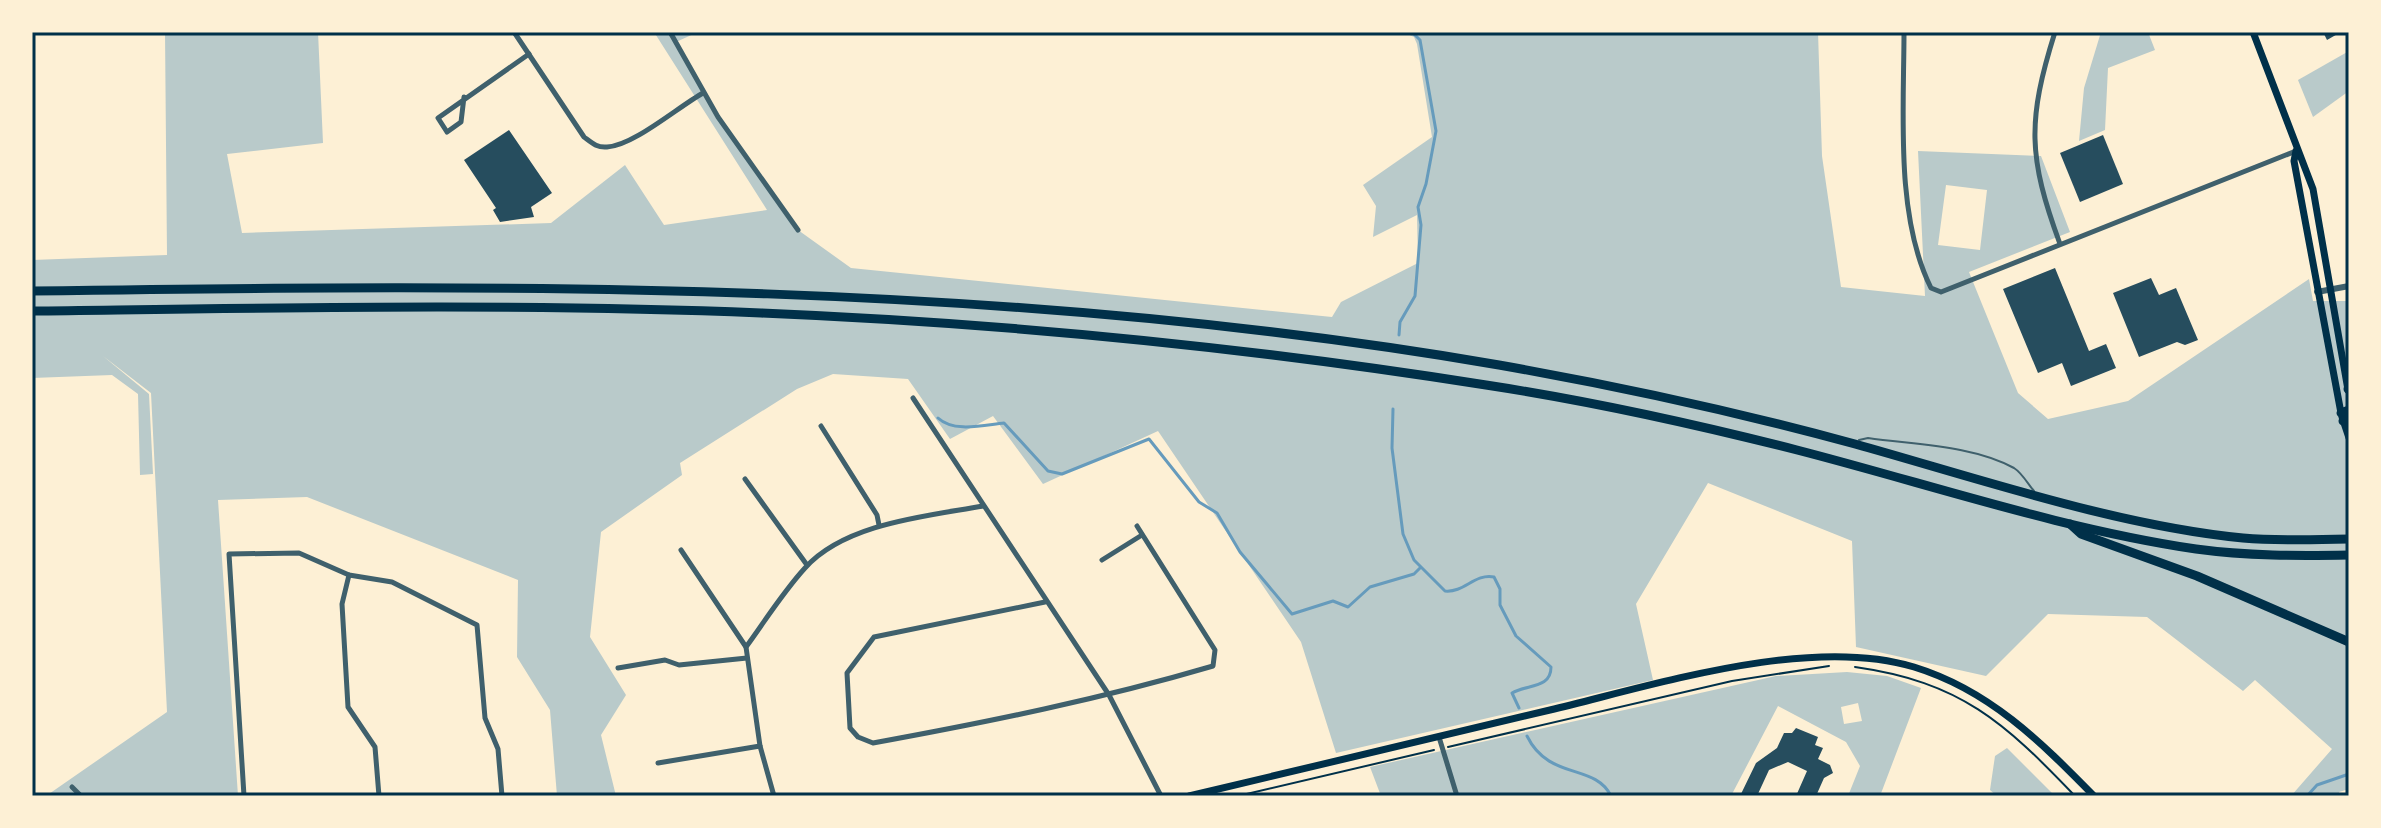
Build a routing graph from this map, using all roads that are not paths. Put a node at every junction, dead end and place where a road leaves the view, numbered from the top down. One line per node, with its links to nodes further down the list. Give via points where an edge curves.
1 (514, 32): 6 (street)
2 (670, 32): 7 (street)
3 (1904, 32): 11 (street, via 1906,177 1913,228 1931,288 1948,290)
4 (2055, 32): 11 (street, via 2037,93 2033,138 2040,188)
5 (2253, 32): 9 (main road)
6 (529, 54): 7 (street, via 584,137 605,148 622,144); 8 (street)
7 (703, 93): 10 (street)
8 (464, 97): 8 (street, via 438,118 447,132 461,122)
9 (2296, 151): 11 (street); 13 (main road, via 2313,189); 15 (main road)
10 (798, 230)
11 (2060, 244)
12 (2349, 286): 13 (street)
13 (2331, 290): 15 (street); 17 (main road)
14 (32, 291): 22 (highway, via 534,287 850,298 1127,318 1496,365 1744,415)
15 (2317, 292): 19 (main road)
16 (32, 311): 26 (highway, via 625,309 879,319 1142,340 1335,362 1616,409 1797,450)
17 (2349, 391)
18 (913, 398): 25 (street)
19 (2346, 416): 21 (main road)
20 (821, 426): 27 (street)
21 (2349, 438)
22 (1850, 443): 24 (highway); 24 (lane, via 1868,438 1995,460 2017,470)
23 (745, 479): 34 (street)
24 (2036, 494): 30 (highway, via 2212,534)
25 (983, 506): 27 (street); 36 (street)
26 (2068, 522): 32 (highway, via 2199,549 2286,557); 37 (highway, via 2081,534 2197,576)
27 (879, 525): 34 (street)
28 (1137, 526): 29 (street)
29 (1142, 535): 33 (street); 41 (street, via 1215,650 1213,666)
30 (2349, 539)
31 (681, 550): 38 (street)
32 (2349, 555)
33 (1102, 560)
34 (807, 565): 38 (street)
35 (349, 575): 47 (street, via 299,553 229,554); 48 (street, via 342,604 348,707 375,747); 49 (street, via 392,582 477,625 485,718 498,749)
36 (1045, 602): 41 (street); 41 (street, via 874,637 847,673 850,728 873,743)
37 (2349, 642)
38 (746, 647): 39 (street)
39 (747, 658): 40 (street, via 679,665 665,660); 43 (street)
40 (618, 668)
41 (1109, 695): 51 (street)
42 (1439, 737): 52 (main road); 53 (street); 54 (main road, via 1773,660 1847,656 1912,666 1982,696 2030,733)
43 (760, 746): 44 (street); 50 (street)
44 (658, 763)
45 (72, 787): 46 (street)
46 (81, 796)
47 (244, 796)
48 (379, 796)
49 (502, 796)
50 (774, 796)
51 (1161, 796)
52 (1189, 796)
53 (1457, 796)
54 (2094, 796)

